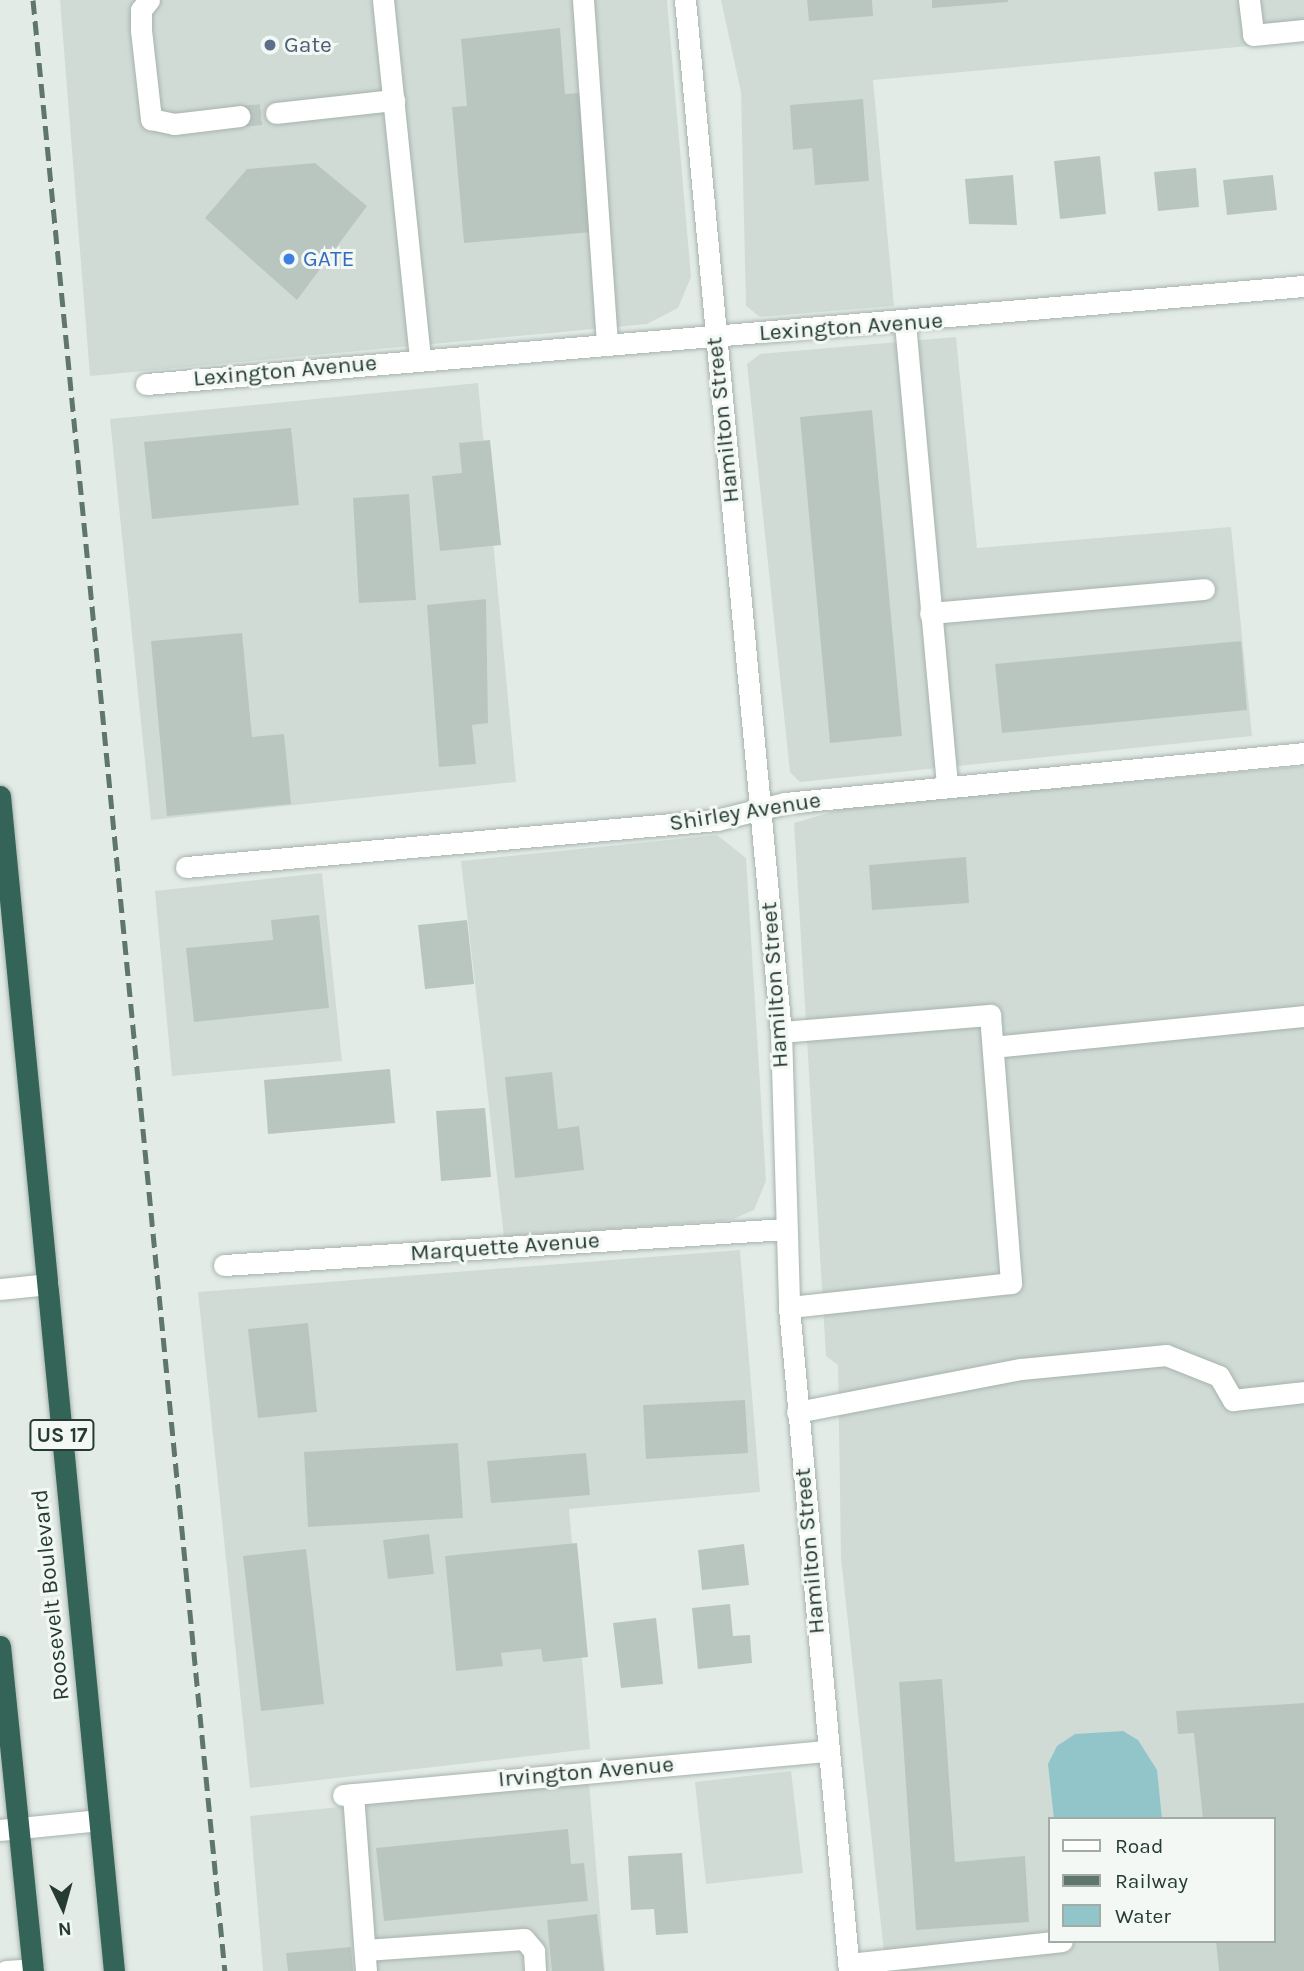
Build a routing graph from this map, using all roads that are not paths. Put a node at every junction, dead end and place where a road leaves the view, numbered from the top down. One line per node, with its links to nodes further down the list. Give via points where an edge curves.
1 (149, 0): 9 (street, via 141,10 141,30 151,119 174,124)
2 (383, 0): 7 (street)
3 (583, 0): 13 (street)
4 (685, 0): 12 (street, Hamilton Street)
5 (1249, 0): 6 (street, via 1253,35)
6 (1304, 30)
7 (394, 100): 8 (street); 14 (street)
8 (276, 113)
9 (240, 116)
10 (1304, 286): 11 (street, Lexington Avenue)
11 (905, 323): 12 (street, Lexington Avenue); 17 (street)
12 (715, 336): 13 (street, Lexington Avenue); 21 (street, Hamilton Street)
13 (607, 345): 14 (street, Lexington Avenue)
14 (420, 359): 15 (street, Lexington Avenue)
15 (146, 384)
16 (1205, 589): 17 (street)
17 (930, 612): 19 (street)
18 (1304, 753): 19 (street, Shirley Avenue)
19 (947, 787): 21 (street, Shirley Avenue)
20 (0, 796): 23 (highway, Roosevelt Boulevard / US 17)
21 (761, 809): 22 (street, Shirley Avenue, via 717,820); 25 (street, Hamilton Street)
22 (186, 867)
23 (4, 878): 29 (highway, Roosevelt Boulevard / US 17)
24 (1304, 1016): 26 (street)
25 (781, 1032): 26 (street, via 990,1015); 27 (street, Hamilton Street)
26 (993, 1047): 31 (street, via 1011,1283)
27 (786, 1229): 28 (street, Marquette Avenue); 31 (street, Hamilton Street)
28 (224, 1265)
29 (48, 1284): 30 (street); 37 (highway, Roosevelt Boulevard / US 17)
30 (0, 1289)
31 (789, 1307): 33 (street, Hamilton Street)
32 (1304, 1392): 33 (street, via 1233,1400 1219,1376 1166,1355 1021,1369)
33 (797, 1412): 36 (street, Hamilton Street)
34 (0, 1646): 35 (highway)
35 (4, 1737): 38 (highway)
36 (829, 1751): 40 (street, Irvington Avenue, via 348,1795); 41 (street, Hamilton Street)
37 (100, 1820): 38 (street); 44 (highway, Roosevelt Boulevard / US 17)
38 (9, 1830): 42 (highway)
39 (1048, 1943): 41 (street)
40 (366, 1961): 45 (street, via 524,1940 534,1951)
41 (849, 1967)
42 (33, 1970): 43 (street)
43 (6, 1971)
44 (114, 1971)
45 (535, 1971)

